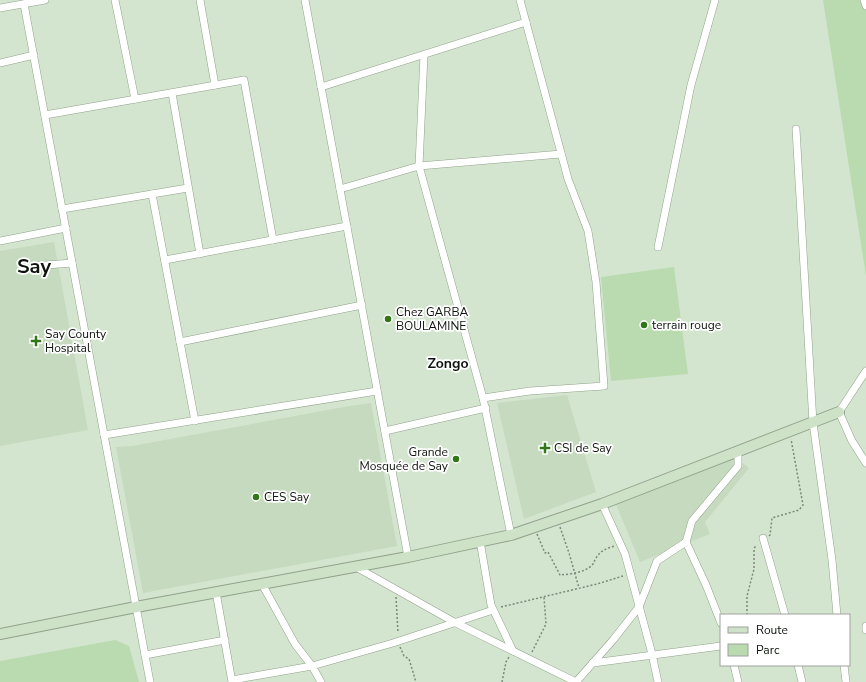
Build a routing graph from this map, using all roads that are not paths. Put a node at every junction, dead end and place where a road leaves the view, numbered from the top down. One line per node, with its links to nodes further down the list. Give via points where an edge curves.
1 (45, 0): 8 (street)
2 (115, 0): 18 (street)
3 (200, 0): 15 (street)
4 (305, 0): 16 (street)
5 (520, 0): 11 (street)
6 (715, 0): 31 (street, via 691,85)
7 (864, 0): 9 (street)
8 (24, 4): 10 (street); 13 (street)
9 (866, 6)
10 (0, 8)
11 (526, 22): 12 (street); 21 (street)
12 (424, 55): 16 (street); 22 (street)
13 (34, 56): 14 (street); 19 (street)
14 (0, 64)
15 (215, 85): 17 (street); 29 (street, via 244,80)
16 (322, 87): 24 (street)
17 (172, 93): 18 (street); 23 (street)
18 (135, 99): 19 (street)
19 (45, 115): 26 (street)
20 (796, 129): 44 (street)
21 (561, 154): 22 (street); 40 (street, via 588,231 596,282 604,386 530,391)
22 (418, 166): 24 (street); 40 (street)
23 (188, 188): 25 (street); 32 (street)
24 (340, 189): 27 (street)
25 (152, 194): 26 (street); 33 (street)
26 (62, 209): 28 (street)
27 (347, 226): 29 (street); 36 (street)
28 (66, 228): 30 (street); 34 (street)
29 (273, 240): 32 (street)
30 (0, 241)
31 (658, 247)
32 (200, 254): 33 (street)
33 (165, 260): 37 (street)
34 (72, 263): 35 (street); 46 (street)
35 (34, 266)
36 (362, 305): 37 (street); 39 (street)
37 (180, 342): 43 (street)
38 (866, 371): 42 (street)
39 (377, 391): 43 (street); 45 (street)
40 (483, 398): 41 (street)
41 (486, 408): 45 (street); 50 (street)
42 (839, 412): 44 (street); 48 (street, via 852,441)
43 (195, 421): 46 (street)
44 (813, 423): 47 (street); 62 (street)
45 (385, 431): 54 (street)
46 (104, 435): 58 (street)
47 (738, 451): 49 (street); 53 (street, via 738,466 692,521)
48 (866, 463)
49 (602, 504): 50 (street); 59 (street, via 625,554)
50 (510, 535): 52 (street)
51 (763, 538): 61 (street)
52 (480, 541): 54 (street); 60 (street)
53 (686, 542): 59 (street, via 657,561); 63 (street)
54 (408, 557): 55 (street)
55 (356, 567): 56 (street); 64 (street)
56 (262, 584): 57 (street); 74 (street, via 295,644)
57 (216, 592): 58 (street); 68 (street)
58 (136, 607): 67 (street); 72 (street)
59 (638, 607): 71 (street); 73 (street)
60 (493, 610): 64 (street); 70 (street)
61 (785, 614)
62 (837, 614)
63 (720, 620)
64 (454, 622): 70 (street); 74 (street, via 393,643)
65 (866, 626): 66 (street)
66 (866, 630)
67 (0, 634)
68 (225, 640): 72 (street); 78 (street)
69 (720, 646): 71 (street)
70 (514, 651): 81 (street)
71 (652, 654): 73 (street); 82 (street)
72 (145, 655): 79 (street)
73 (593, 663): 81 (street)
74 (312, 666): 78 (street); 80 (street)
75 (734, 666): 83 (street)
76 (798, 666): 84 (street)
77 (844, 666): 85 (street)
78 (232, 681)
79 (150, 682)
80 (321, 682)
81 (576, 682)
82 (658, 682)
83 (738, 682)
84 (802, 682)
85 (846, 682)

